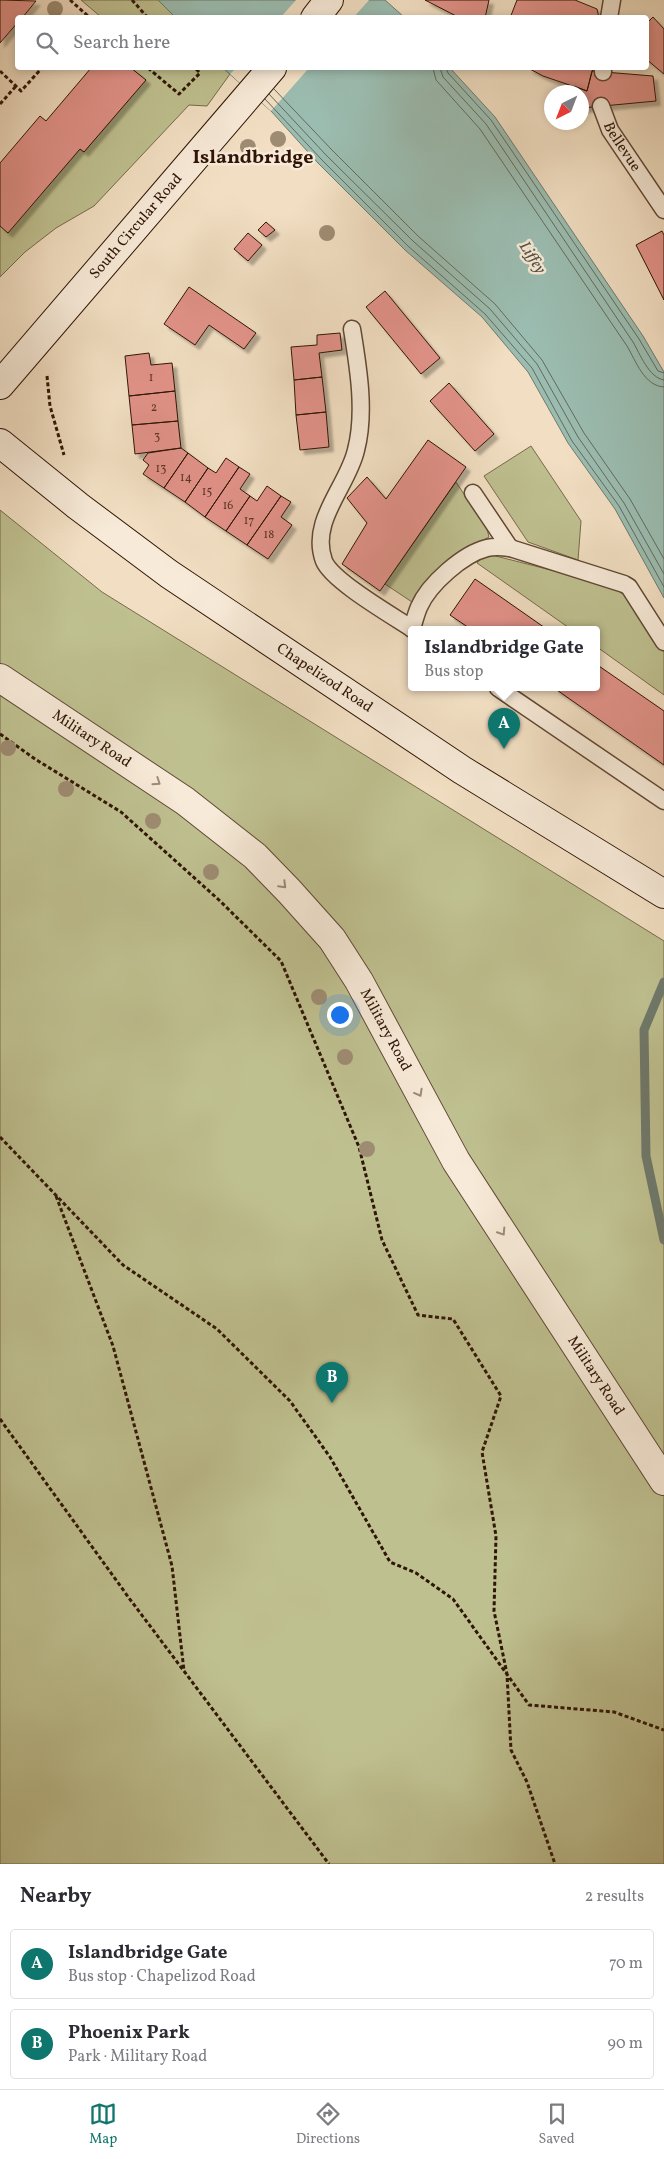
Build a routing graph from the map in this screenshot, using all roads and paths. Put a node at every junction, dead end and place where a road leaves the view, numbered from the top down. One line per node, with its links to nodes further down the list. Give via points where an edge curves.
1 (70, 0): 5 (path)
2 (132, 0): 6 (path)
3 (329, 0): 7 (main road)
4 (612, 0): 8 (lane)
5 (86, 15)
6 (145, 15)
7 (317, 15)
8 (610, 15)
9 (40, 70): 14 (path, via 22,90)
10 (150, 70): 11 (path, via 179,94 200,73)
11 (197, 70)
12 (270, 70): 19 (main road, South Circular Road)
13 (0, 71): 14 (path)
14 (16, 86): 15 (path)
15 (0, 104)
16 (601, 106): 17 (lane, Bellevue, via 610,130)
17 (664, 210)
18 (352, 329): 26 (lane, via 359,380 356,450 323,523 321,544 324,562 337,578)
19 (43, 336): 20 (main road, South Circular Road); 22 (path, via 50,406)
20 (0, 385)
21 (0, 443): 32 (main road, Chapelizod Road, via 170,574 462,770)
22 (65, 461)
23 (473, 493): 24 (lane)
24 (510, 548): 25 (lane, via 488,547 478,551 440,578 419,606); 27 (lane, via 629,587)
25 (413, 626)
26 (408, 627)
27 (664, 642)
28 (0, 678): 36 (main road, Military Road, one-way to 36, via 185,801 247,850 332,939 359,981 456,1161)
29 (502, 691): 31 (lane)
30 (0, 734): 38 (path, via 34,759 121,812 281,961 359,1147 382,1240 418,1315 453,1319 501,1396 482,1452 496,1536 494,1611)
31 (664, 801)
32 (664, 894)
33 (0, 1137): 34 (path)
34 (55, 1193): 37 (path, via 116,1355 172,1566); 38 (path, via 123,1265 217,1329 290,1401 330,1456 390,1562 416,1573 453,1599)
35 (0, 1419): 37 (path)
36 (664, 1481)
37 (184, 1671): 40 (path)
38 (507, 1674): 39 (path, via 529,1705 614,1712); 41 (path, via 511,1750 527,1782)
39 (664, 1730)
40 (329, 1864)
41 (555, 1864)

